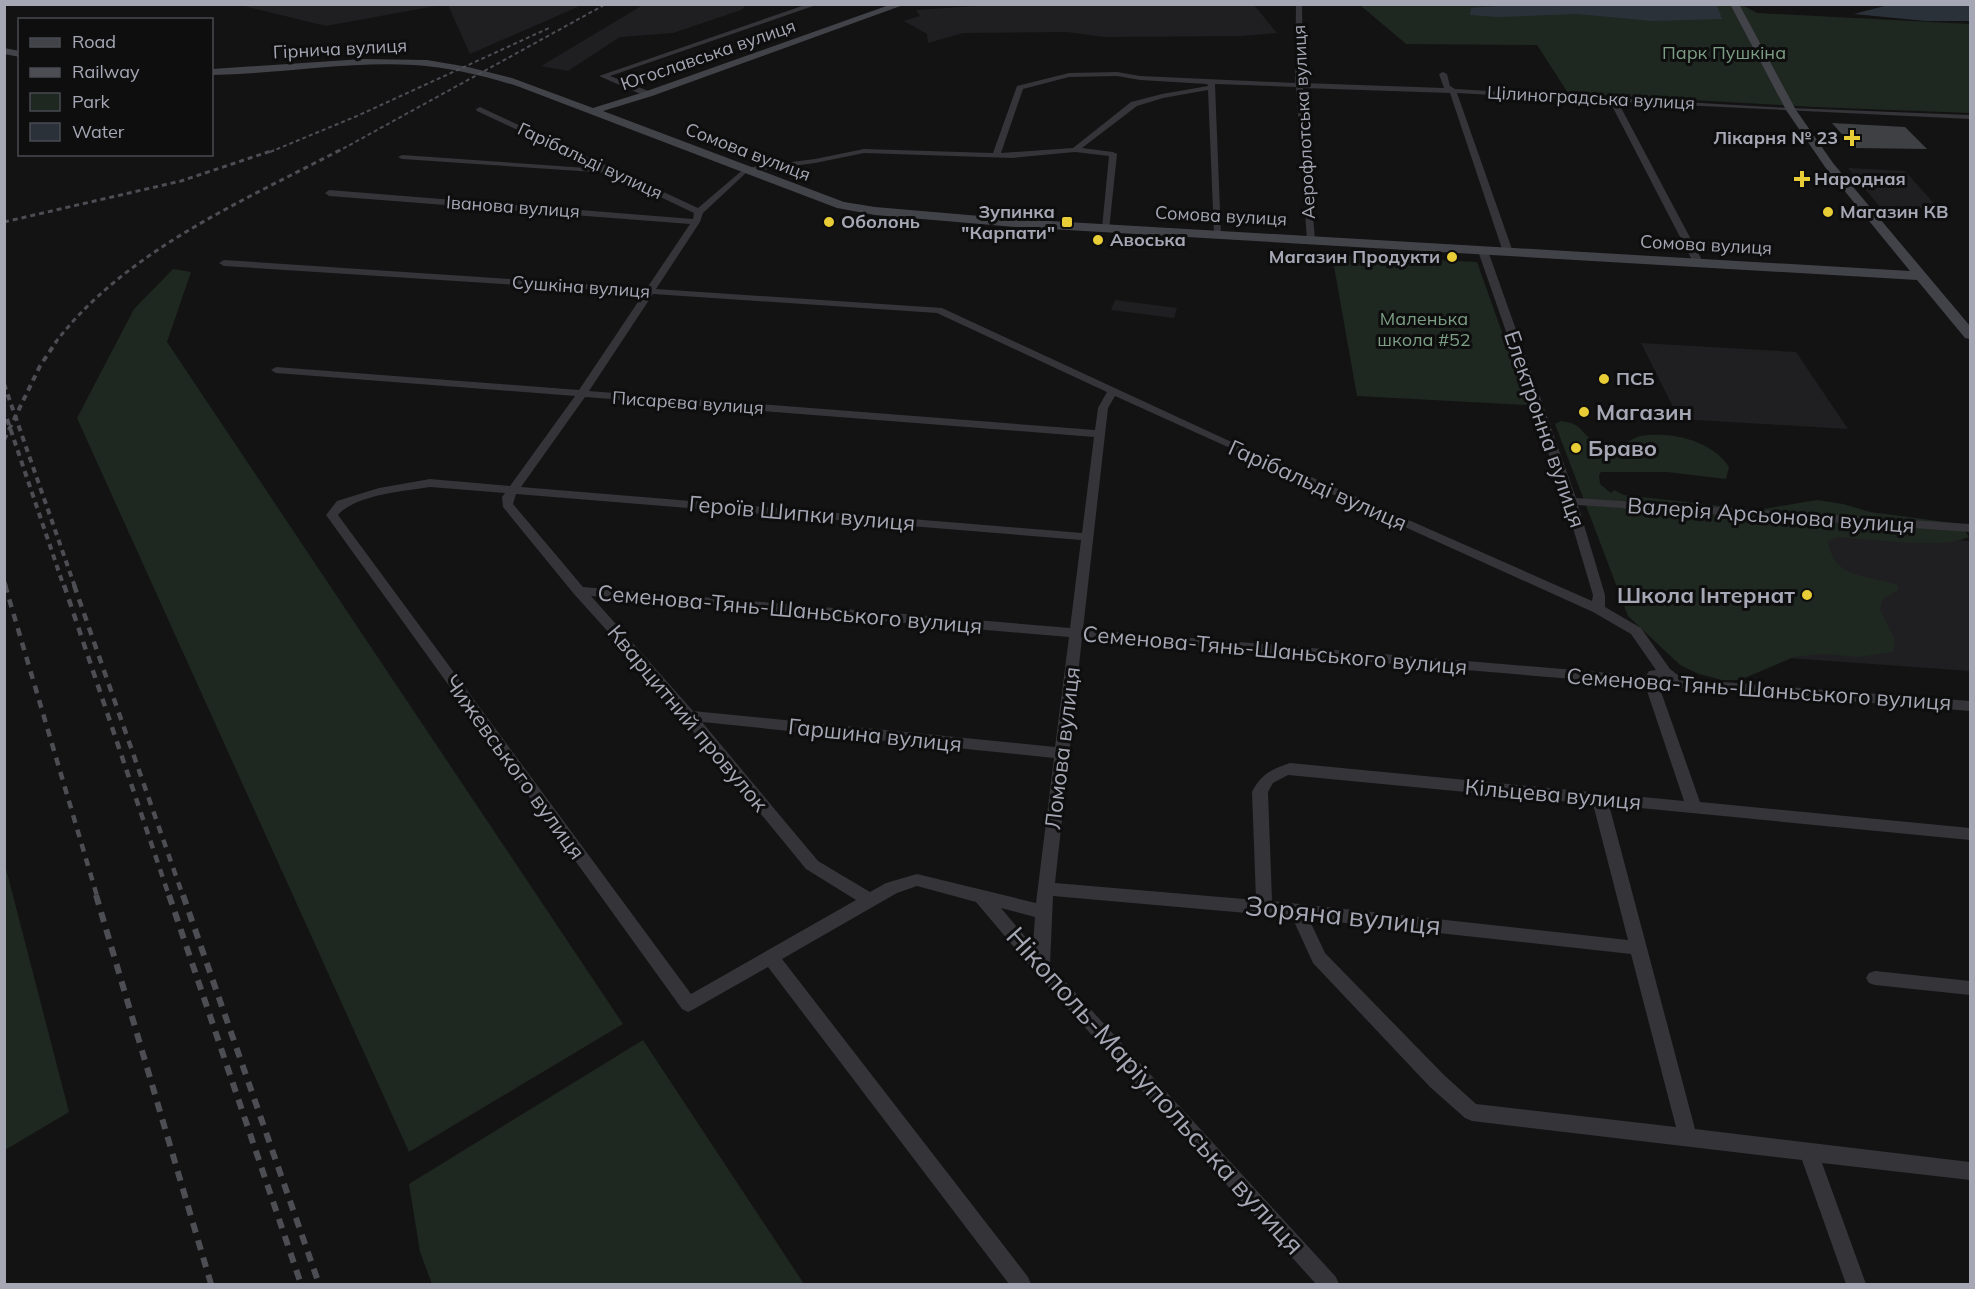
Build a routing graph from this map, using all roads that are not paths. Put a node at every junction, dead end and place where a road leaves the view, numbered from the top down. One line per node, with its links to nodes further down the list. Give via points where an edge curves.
1 (816, 4): 11 (street, via 603,76)
2 (902, 4): 11 (main road, Югославська вулиця)
3 (1299, 4): 8 (street, Аерофлотська вулиця)
4 (1734, 4): 14 (main road)
5 (213, 72): 9 (main road, Гірнича вулиця, via 416,62 485,74)
6 (1443, 74): 10 (street, via 1447,87)
7 (1211, 85): 8 (street, Цілиноградська вулиця); 17 (street, via 1134,104); 18 (street, via 1118,74 1075,75 1022,87); 25 (street)
8 (1299, 85): 10 (street, Цілиноградська вулиця); 26 (street, Аерофлотська вулиця)
9 (538, 90): 15 (main road, Сомова вулиця)
10 (1453, 91): 12 (street, Цілиноградська вулиця); 28 (street)
11 (648, 94): 15 (main road, Югославська вулиця)
12 (1612, 99): 14 (street, Цілиноградська вулиця); 29 (street)
13 (480, 109): 21 (street, Гарібальді вулиця)
14 (1791, 110): 16 (street, Цілиноградська вулиця); 31 (main road, via 1829,165)
15 (593, 111): 20 (main road, Сомова вулиця)
16 (1971, 117)
17 (1075, 150): 18 (street); 24 (street, via 1113,154)
18 (996, 155): 20 (street, via 864,151)
19 (402, 157): 21 (street)
20 (745, 170): 23 (street, Кварцитний провулок); 24 (main road, Сомова вулиця, via 821,199 875,211)
21 (615, 173): 23 (street, Гарібальді вулиця)
22 (329, 193): 23 (street, Іванова вулиця)
23 (698, 217): 32 (street, Кварцитний провулок)
24 (1106, 228): 25 (main road, Сомова вулиця)
25 (1218, 234): 26 (main road, Сомова вулиця)
26 (1311, 240): 27 (main road, Сомова вулиця)
27 (1483, 251): 28 (main road, Сомова вулиця); 40 (street, Електронна вулиця)
28 (1508, 252): 29 (main road, Сомова вулиця)
29 (1698, 262): 31 (main road, Сомова вулиця)
30 (224, 263): 32 (street, Сушкіна вулиця)
31 (1922, 276): 34 (main road)
32 (650, 291): 33 (street, Сушкіна вулиця); 37 (street, Кварцитний провулок)
33 (939, 310): 36 (street, Гарібальді вулиця)
34 (1971, 335)
35 (276, 370): 37 (street, Писарєва вулиця)
36 (1113, 390): 38 (street, Ломова вулиця, via 1103,408); 44 (street, Гарібальді вулиця)
37 (581, 394): 38 (street, Писарєва вулиця); 39 (street, Кварцитний провулок)
38 (1100, 434): 42 (street, Ломова вулиця)
39 (516, 488): 42 (street, Героїв Шипки вулиця); 43 (street, Кварцитний провулок, via 507,504); 62 (street, Чижевського вулиця, via 430,483 341,504 332,515 688,1004)
40 (1571, 501): 41 (street, Валерія Арсьонова вулиця); 44 (street, Електронна вулиця, via 1599,595)
41 (1971, 528)
42 (1088, 537): 45 (street, Ломова вулиця)
43 (579, 591): 45 (street, Семенова-Тянь-Шаньського вулиця); 50 (street, Кварцитний провулок)
44 (1598, 609): 46 (street, Гарібальді вулиця, via 1636,631)
45 (1076, 633): 47 (street, Семенова-Тянь-Шаньського вулиця); 51 (street, Ломова вулиця)
46 (1659, 663): 47 (street); 48 (street, Гарібальді вулиця)
47 (1650, 681): 48 (street, Семенова-Тянь-Шаньського вулиця); 53 (street)
48 (1679, 682): 49 (street, Семенова-Тянь-Шаньського вулиця)
49 (1971, 706)
50 (688, 717): 51 (street, Гаршина вулиця); 57 (street, Кварцитний провулок, via 812,865)
51 (1062, 753): 55 (street, Ломова вулиця)
52 (1599, 798): 53 (street, Кільцева вулиця); 58 (street, Кільцева вулиця, via 1290,769 1275,773 1264,782 1260,792); 61 (street)
53 (1694, 807): 54 (street, Кільцева вулиця)
54 (1971, 834)
55 (1046, 889): 58 (street, Зоряна вулиця); 60 (street, Ломова вулиця)
56 (982, 897): 57 (street, via 917,880); 60 (street); 63 (street, Нікополь-Маріупольська вулиця)
57 (870, 900): 62 (street, Чижевського вулиця)
58 (1264, 907): 59 (street, Зоряна вулиця)
59 (1297, 910): 61 (street, Зоряна вулиця); 66 (street, via 1319,958 1437,1082 1472,1112)
60 (1043, 912): 63 (street, Ломова вулиця)
61 (1639, 948): 66 (street)
62 (770, 957): 69 (street)
63 (1041, 967): 70 (street, Нікополь-Маріупольська вулиця)
64 (1875, 978): 65 (street)
65 (1971, 988)
66 (1688, 1138): 67 (street)
67 (1809, 1152): 68 (street); 71 (street)
68 (1971, 1171)
69 (1021, 1284)
70 (1329, 1284)
71 (1856, 1284)

